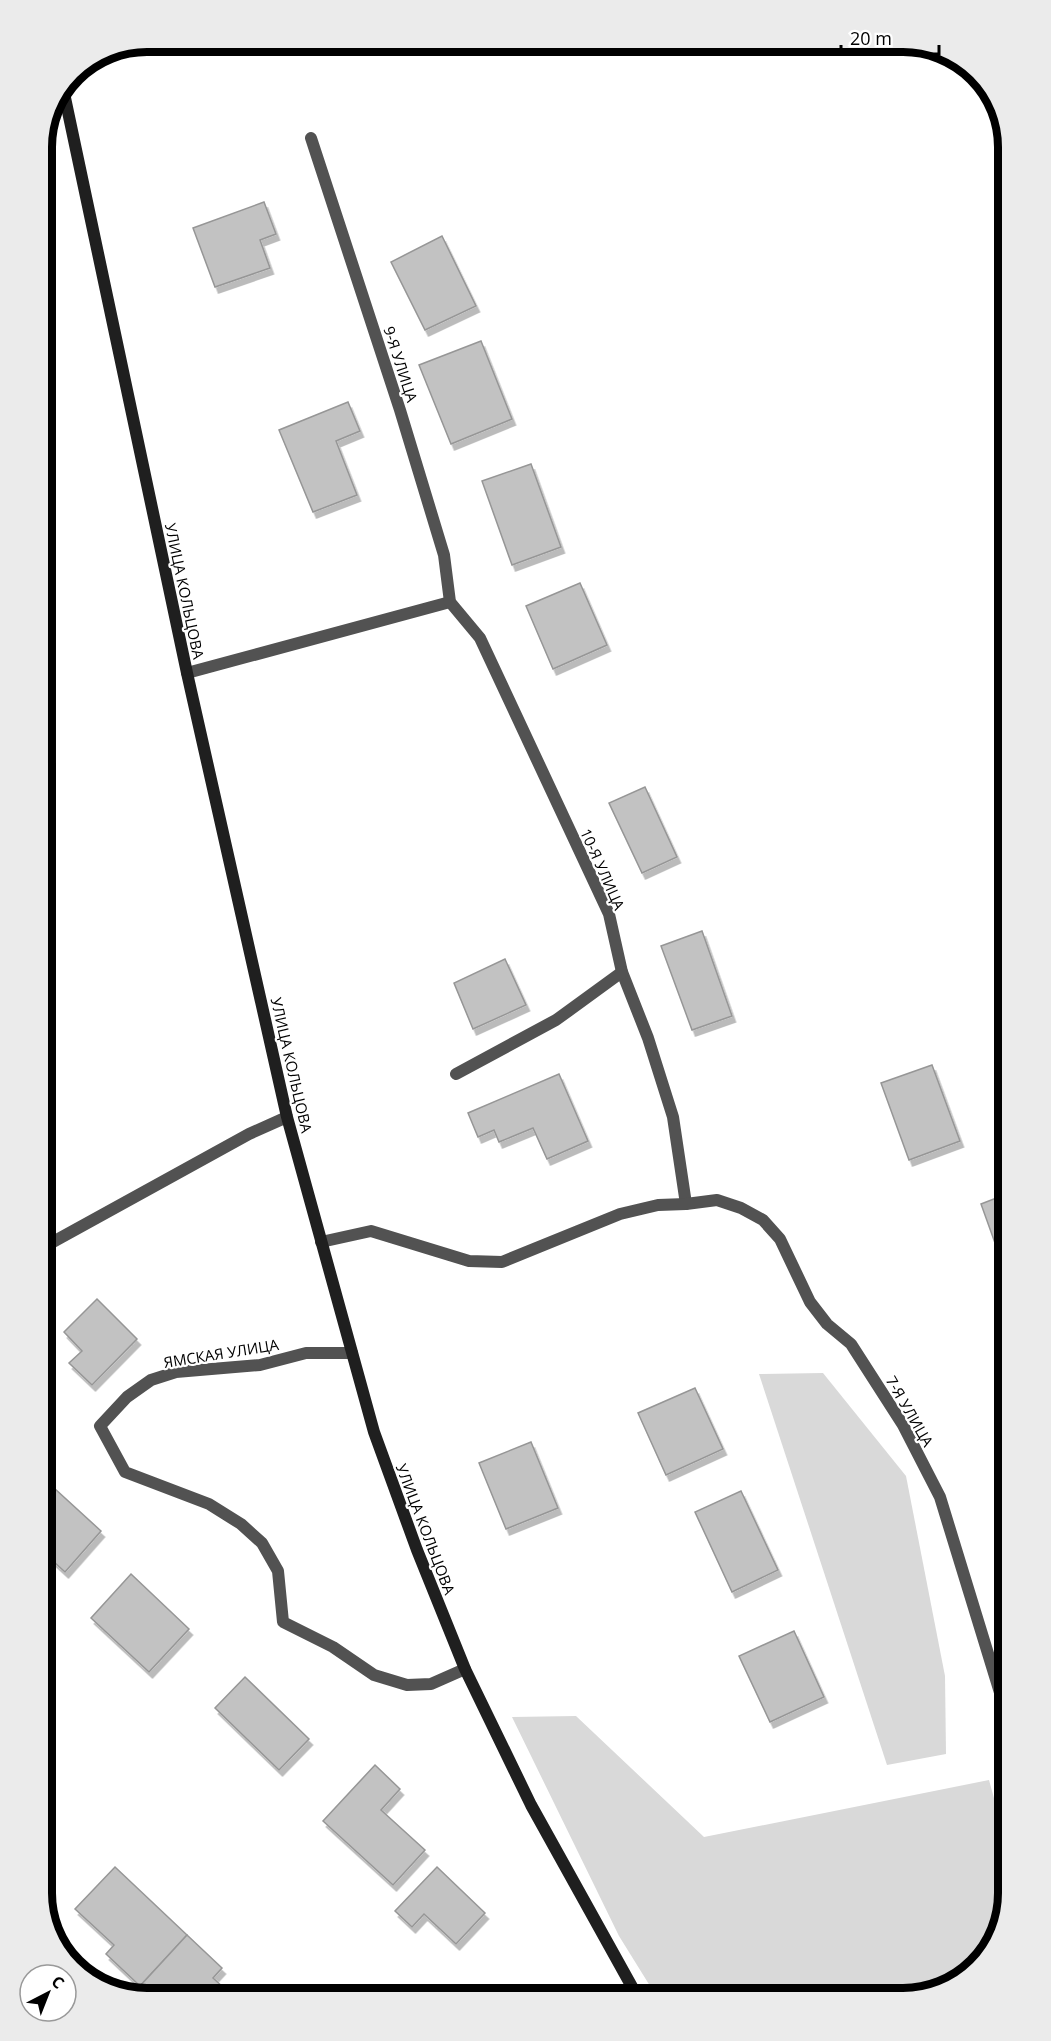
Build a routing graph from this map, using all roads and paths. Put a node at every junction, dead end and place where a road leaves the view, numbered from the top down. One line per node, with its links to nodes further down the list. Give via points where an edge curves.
1 (65, 100): 4 (main road, УЛИЦА КОЛЬЦОВА)
2 (311, 138): 3 (street, 9-Я УЛИЦА, via 441,544)
3 (450, 602): 4 (street); 5 (street, 10-Я УЛИЦА, via 480,638 609,914)
4 (188, 673): 7 (main road, УЛИЦА КОЛЬЦОВА)
5 (622, 972): 6 (street, via 556,1020); 8 (street, 10-Я УЛИЦА, via 673,1117)
6 (456, 1074)
7 (287, 1117): 9 (street); 10 (main road, УЛИЦА КОЛЬЦОВА)
8 (686, 1204): 10 (street, 7-Я УЛИЦА, via 658,1205 621,1214 502,1262 469,1261 371,1231); 13 (street, 7-Я УЛИЦА, via 717,1200 763,1220 780,1239 810,1302 827,1324 851,1344 903,1425 940,1497)
9 (52, 1242)
10 (321, 1242): 11 (main road, УЛИЦА КОЛЬЦОВА)
11 (352, 1353): 12 (main road, УЛИЦА КОЛЬЦОВА, via 378,1442); 12 (street, ЯМСКАЯ УЛИЦА, via 306,1353 260,1365 176,1372 151,1380 127,1397 100,1426 125,1472 209,1504 262,1543 278,1571 283,1622 333,1647 374,1675 407,1685 431,1684)
12 (465, 1669): 14 (main road, УЛИЦА КОЛЬЦОВА, via 531,1805)
13 (998, 1686)
14 (633, 1988)

